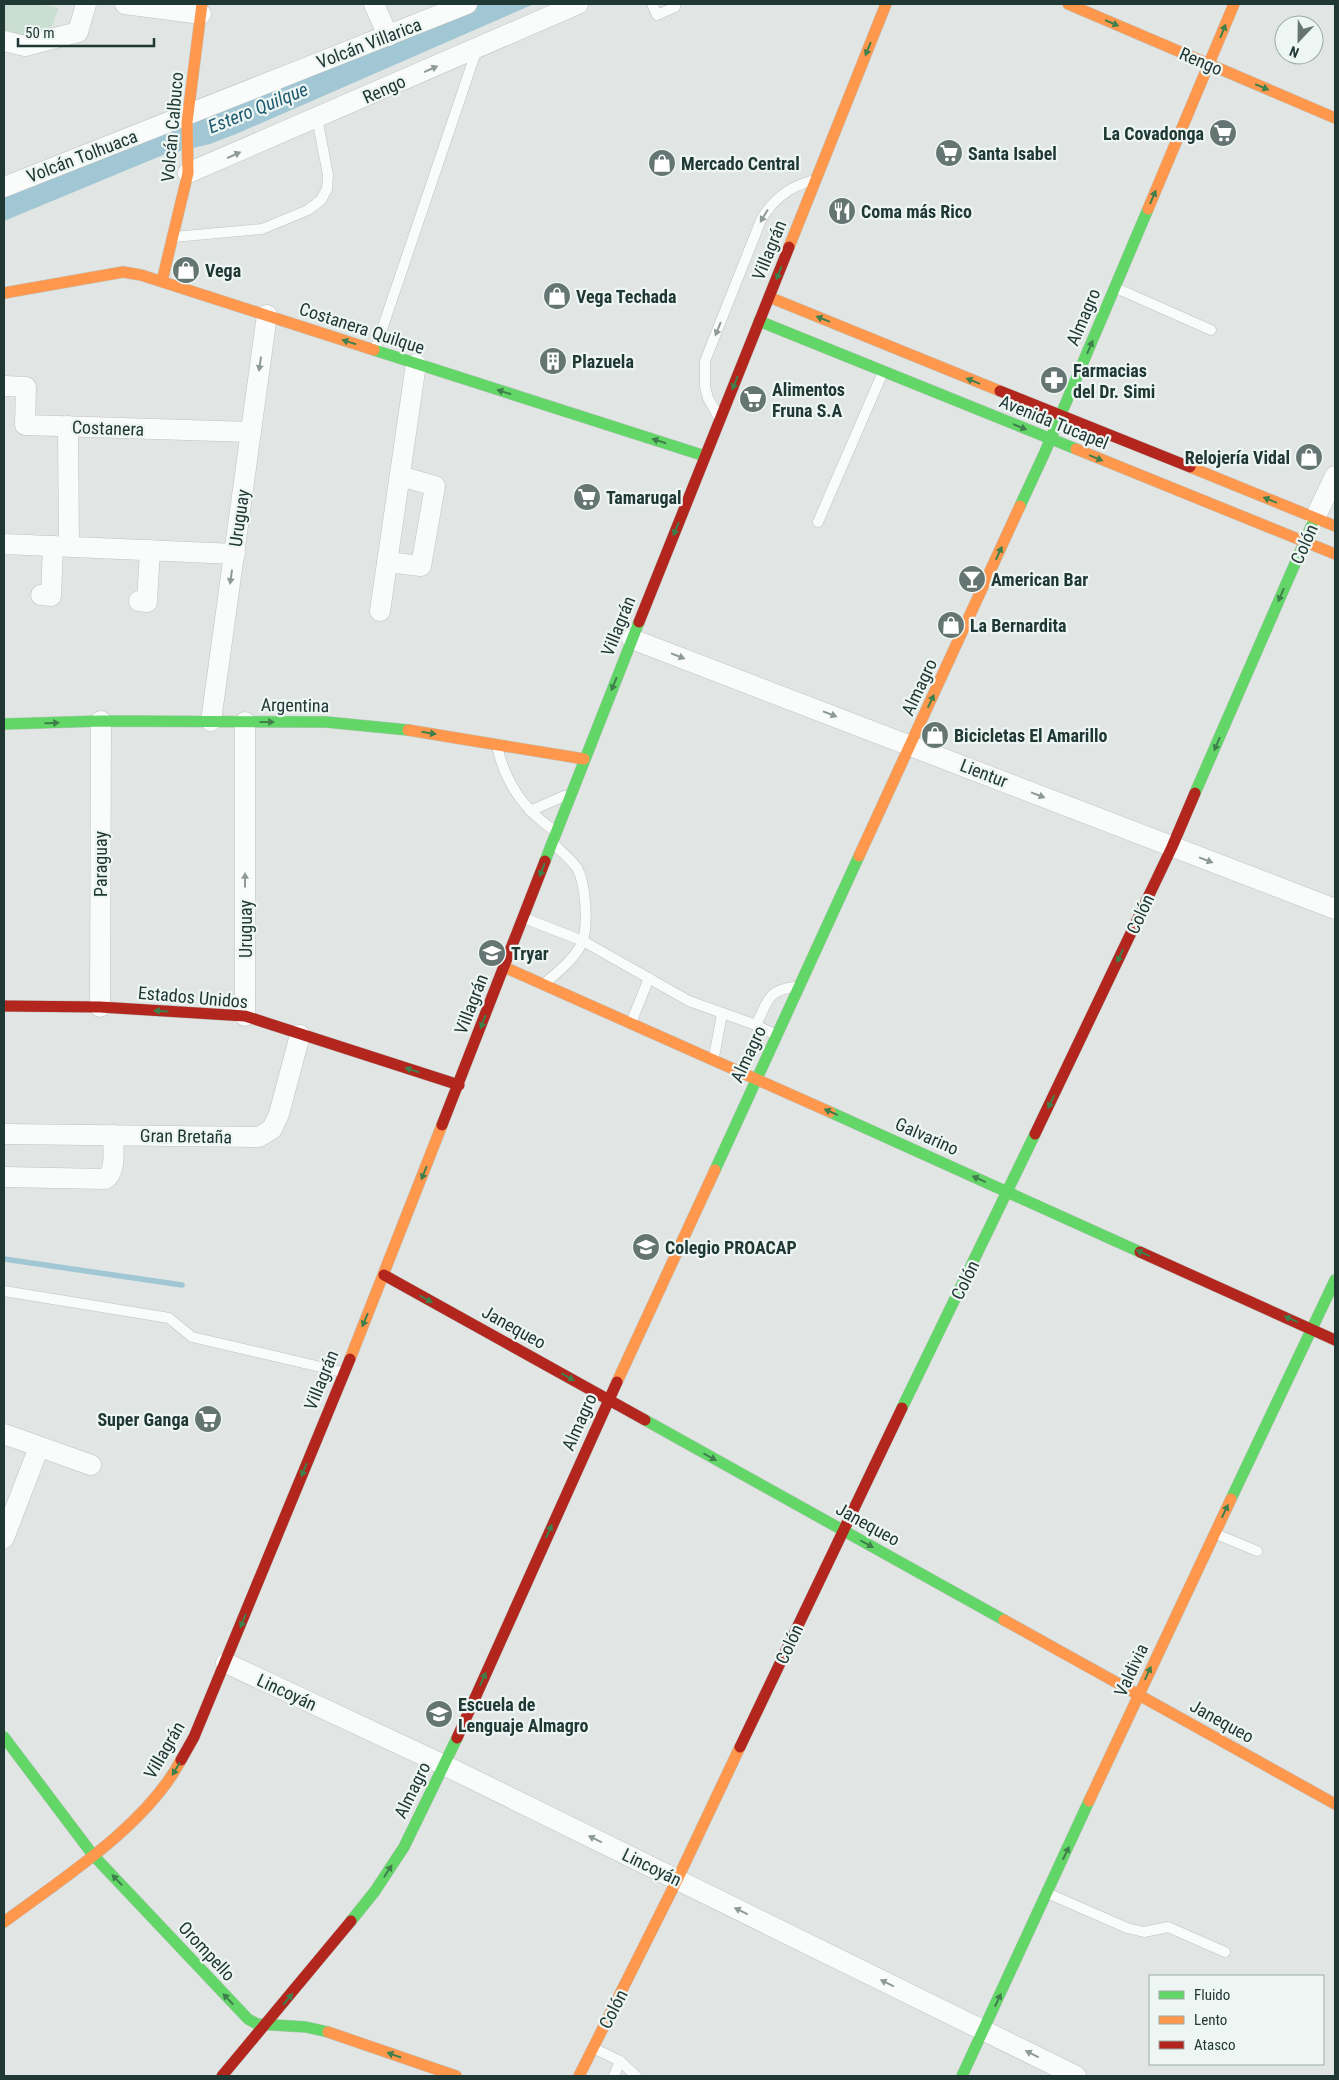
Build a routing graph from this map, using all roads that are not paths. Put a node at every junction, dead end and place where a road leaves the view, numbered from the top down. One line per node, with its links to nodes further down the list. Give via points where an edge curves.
1 (86, 4): 13 (street, via 78,32 25,46)
2 (125, 4): 11 (street)
3 (374, 4): 12 (street)
4 (467, 4): 12 (street, Volcán Villarica)
5 (578, 4): 14 (street, Rengo)
6 (652, 4): 10 (lane, via 657,15)
7 (886, 4): 20 (main road, Villagrán, one-way to 20)
8 (1068, 4): 15 (main road, Rengo, one-way to 15)
9 (1234, 4): 15 (main road, Almagro, one-way to 9)
10 (675, 7)
11 (202, 9): 16 (main road, Volcán Calbuco)
12 (388, 36): 16 (street, Volcán Villarica)
13 (4, 41)
14 (477, 48): 17 (street, Rengo, one-way to 14); 30 (lane)
15 (1209, 64): 18 (main road, Rengo, one-way to 18); 24 (main road, Almagro, one-way to 15)
16 (187, 117): 19 (main road, Volcán Calbuco); 21 (street, Volcán Tolhuaca)
17 (317, 118): 19 (street, Rengo, one-way to 17); 22 (lane, via 328,175 327,189 321,200 308,210 262,229)
18 (1335, 118)
19 (188, 173): 22 (main road, Volcán Calbuco)
20 (816, 179): 26 (main road, Villagrán, one-way to 26); 35 (lane, one-way to 35, via 784,193 767,210 757,229 705,361 705,387)
21 (4, 187)
22 (174, 237): 23 (main road, Volcán Calbuco)
23 (162, 281): 25 (main road, Costanera Quilque, via 123,272); 27 (main road, Costanera Quilque)
24 (1115, 288): 29 (lane); 34 (main road, Almagro, one-way to 24)
25 (4, 293)
26 (769, 297): 28 (main road, Villagrán); 34 (main road, Avenida Tucapel, one-way to 26)
27 (267, 315): 30 (main road, Costanera Quilque, one-way to 27); 37 (street, Uruguay, one-way to 37)
28 (760, 321): 32 (main road, Avenida Tucapel); 35 (main road, Villagrán, one-way to 35)
29 (1211, 330)
30 (375, 351): 31 (main road, Costanera Quilque)
31 (416, 364): 39 (main road, Costanera Quilque, one-way to 31); 40 (street)
32 (883, 372): 38 (main road, Avenida Tucapel, one-way to 38); 43 (lane)
33 (4, 386): 36 (street, Costanera, via 26,387 25,425)
34 (1060, 416): 38 (main road, Almagro); 42 (main road, Avenida Tucapel, one-way to 34)
35 (720, 419): 39 (main road, Villagrán)
36 (68, 426): 37 (street, Costanera); 47 (street)
37 (251, 432): 49 (street, Uruguay)
38 (1050, 440): 45 (main road, Avenida Tucapel, one-way to 45); 61 (main road, Almagro, one-way to 38)
39 (705, 456): 55 (main road, Villagrán, one-way to 55)
40 (400, 476): 51 (street); 51 (street, via 435,486 421,566)
41 (1335, 476): 42 (street, Colón)
42 (1315, 518): 44 (main road, Avenida Tucapel); 45 (main road, Colón)
43 (818, 522)
44 (1335, 526)
45 (1305, 542): 50 (main road, Avenida Tucapel); 66 (main road, Colón, one-way to 66)
46 (4, 544): 47 (street)
47 (61, 546): 48 (street); 52 (street, via 52,596)
48 (150, 550): 49 (street); 53 (street, via 147,602)
49 (234, 554): 57 (street, Uruguay, one-way to 57)
50 (1335, 554)
51 (387, 562): 54 (street)
52 (42, 595)
53 (139, 601)
54 (380, 612)
55 (632, 639): 61 (street, Lientur, one-way to 61); 62 (main road, Villagrán, one-way to 62)
56 (101, 721): 57 (main road, Argentina); 59 (main road, Argentina, one-way to 56); 75 (street, Paraguay)
57 (211, 722): 58 (main road, Argentina)
58 (245, 722): 60 (main road, Argentina, one-way to 60, via 365,725); 77 (street, Uruguay, one-way to 58)
59 (4, 724)
60 (497, 745): 62 (main road, Argentina); 64 (lane, via 511,785)
61 (911, 745): 66 (street, Lientur, one-way to 66); 73 (main road, Almagro)
62 (584, 759): 63 (main road, Villagrán)
63 (572, 792): 64 (lane); 65 (main road, Villagrán)
64 (530, 811): 65 (lane)
65 (554, 837): 68 (main road, Villagrán, one-way to 68); 69 (lane, via 577,868 585,896)
66 (1172, 847): 67 (street, Lientur, one-way to 67); 88 (main road, Colón, one-way to 88)
67 (1335, 909)
68 (524, 918): 69 (lane); 70 (main road, Villagrán)
69 (583, 941): 71 (lane); 72 (lane, via 564,968)
70 (504, 967): 72 (main road, Galvarino); 84 (main road, Villagrán, one-way to 84)
71 (649, 978): 76 (lane, via 688,1001); 78 (lane)
72 (543, 984): 78 (main road, Galvarino)
73 (798, 987): 79 (lane, via 780,989 771,995); 81 (main road, Almagro)
74 (4, 1006): 75 (main road, Estados Unidos)
75 (100, 1007): 77 (main road, Estados Unidos, one-way to 75)
76 (722, 1014): 79 (lane); 82 (lane)
77 (245, 1016): 80 (main road, Estados Unidos)
78 (630, 1023): 82 (main road, Galvarino)
79 (756, 1025): 81 (lane)
80 (300, 1035): 84 (main road, Estados Unidos, one-way to 80); 86 (street, Gran Bretaña, via 272,1129 258,1136)
81 (776, 1035): 83 (main road, Almagro)
82 (713, 1060): 83 (main road, Galvarino)
83 (756, 1078): 88 (main road, Galvarino, one-way to 83); 95 (main road, Almagro)
84 (458, 1085): 89 (main road, Villagrán, one-way to 89)
85 (4, 1134): 86 (street, Gran Bretaña)
86 (113, 1135): 87 (street, via 112,1171 105,1179)
87 (4, 1177)
88 (1008, 1192): 92 (main road, Galvarino, one-way to 88); 99 (main road, Colón)
89 (384, 1275): 94 (main road, Villagrán, one-way to 94); 95 (main road, Janequeo, one-way to 95)
90 (1335, 1280): 92 (main road, Valdivia)
91 (4, 1291): 94 (lane, via 169,1318 192,1337)
92 (1312, 1329): 93 (main road, Galvarino); 100 (main road, Valdivia, one-way to 92)
93 (1335, 1340)
94 (343, 1372): 103 (main road, Villagrán, one-way to 103)
95 (608, 1400): 99 (main road, Janequeo, one-way to 99); 106 (main road, Almagro, one-way to 95)
96 (4, 1434): 97 (street)
97 (40, 1447): 98 (street); 101 (street)
98 (91, 1466)
99 (843, 1530): 104 (main road, Janequeo, one-way to 104); 109 (main road, Colón)
100 (1215, 1533): 102 (lane); 104 (main road, Valdivia, one-way to 100)
101 (4, 1538)
102 (1258, 1551)
103 (226, 1663): 106 (street, Lincoyán); 108 (main road, Villagrán, one-way to 108, via 174,1774 144,1811)
104 (1138, 1695): 107 (main road, Janequeo); 110 (main road, Valdivia, one-way to 104)
105 (4, 1737): 108 (main road, Orompello)
106 (444, 1765): 109 (street, Lincoyán, one-way to 106); 113 (main road, Almagro, one-way to 106, via 375,1891 404,1847)
107 (1335, 1804)
108 (93, 1855): 111 (main road, Villagrán); 113 (main road, Orompello, one-way to 108, via 257,2024 242,2014)
109 (677, 1880): 114 (street, Lincoyán, one-way to 109); 115 (main road, Colón)
110 (1047, 1893): 112 (lane, via 1127,1928 1144,1932 1168,1927); 114 (main road, Valdivia, one-way to 110)
111 (4, 1922)
112 (1225, 1952)
113 (267, 2025): 117 (main road, Orompello, one-way to 113, via 328,2032); 118 (main road, Almagro)
114 (984, 2030): 124 (main road, Valdivia); 125 (street, Lincoyán, one-way to 114)
115 (593, 2048): 116 (lane); 121 (main road, Colón)
116 (620, 2061): 122 (lane); 123 (lane)
117 (428, 2066): 119 (lane); 120 (main road, Orompello)
118 (222, 2076)
119 (421, 2076)
120 (456, 2076)
121 (579, 2076)
122 (614, 2076)
123 (636, 2076)
124 (962, 2076)
125 (1076, 2076)

